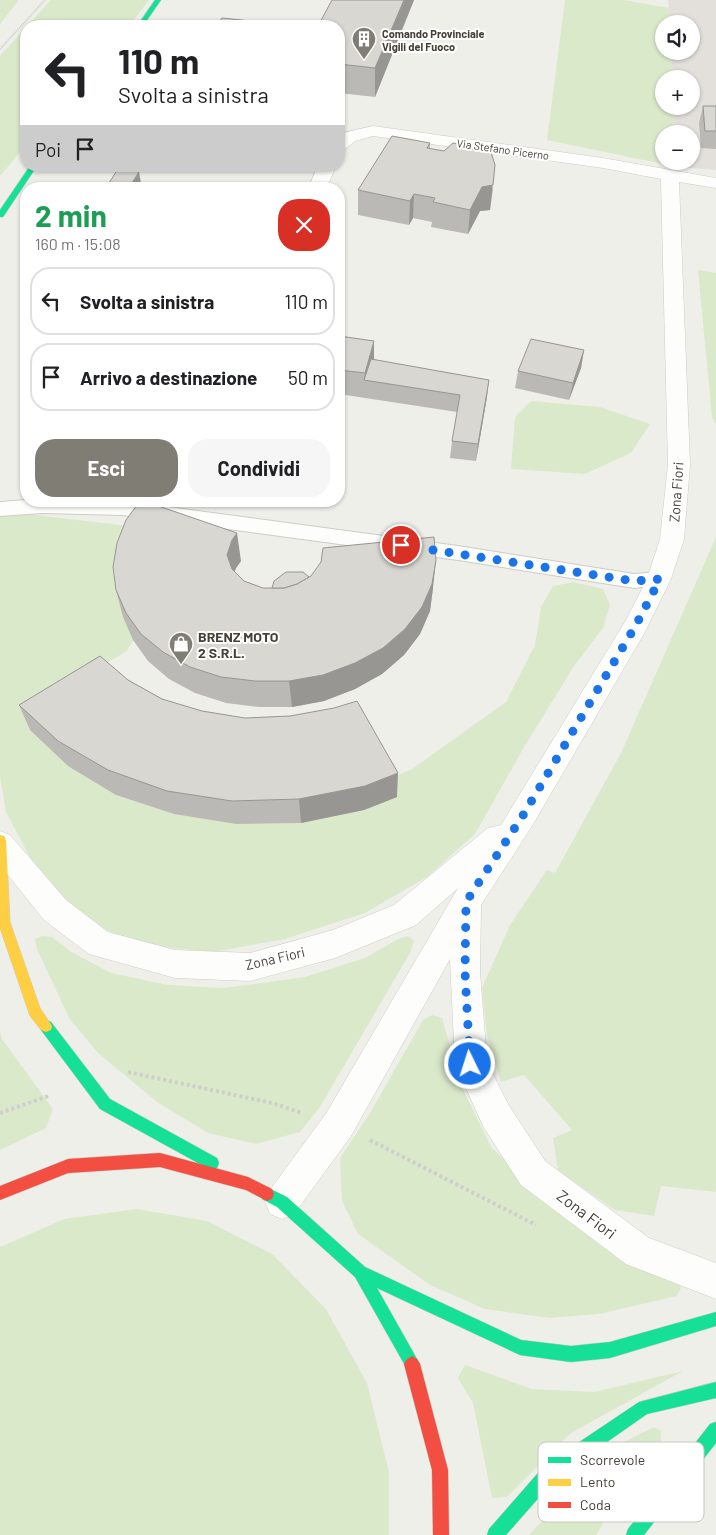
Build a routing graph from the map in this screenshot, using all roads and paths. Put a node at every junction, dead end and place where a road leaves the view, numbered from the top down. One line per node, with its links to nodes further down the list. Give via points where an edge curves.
1 (45, 0): 3 (path)
2 (158, 0): 4 (main road)
3 (27, 20)
4 (144, 20)
5 (20, 27): 6 (path)
6 (0, 49)
7 (345, 140): 8 (street, Via Stefano Picerno, via 373,132)
8 (670, 175): 9 (street); 15 (street, Zona Fiori, via 679,466 672,539)
9 (716, 182)
10 (20, 186): 11 (main road)
11 (0, 215)
12 (28, 507): 14 (lane)
13 (82, 507): 15 (lane, via 123,508 468,554 634,581)
14 (0, 509)
15 (660, 579): 16 (street, Zona Fiori)
16 (522, 817): 18 (street, Zona Fiori, via 405,915 335,944 250,966 175,964 100,944 56,910); 19 (street, Zona Fiori)
17 (0, 840): 18 (main road)
18 (0, 844): 20 (main road, via 4,922 35,1012 105,1104)
19 (466, 902): 22 (street, Zona Fiori, via 339,1124); 24 (street, Zona Fiori, via 465,972 470,1064 496,1116 533,1173 638,1252)
20 (248, 1184): 21 (main road, via 160,1160 68,1166); 22 (main road)
21 (0, 1193)
22 (282, 1202): 23 (main road)
23 (360, 1272): 25 (main road, via 520,1348 571,1354 610,1350); 32 (main road, via 411,1361 440,1470)
24 (716, 1281)
25 (716, 1319)
26 (716, 1390): 28 (main road, via 644,1407)
27 (716, 1430): 29 (main road)
28 (593, 1442)
29 (704, 1445)
30 (538, 1486): 33 (main road)
31 (644, 1522): 34 (main road)
32 (441, 1535)
33 (495, 1535)
34 (634, 1535)

